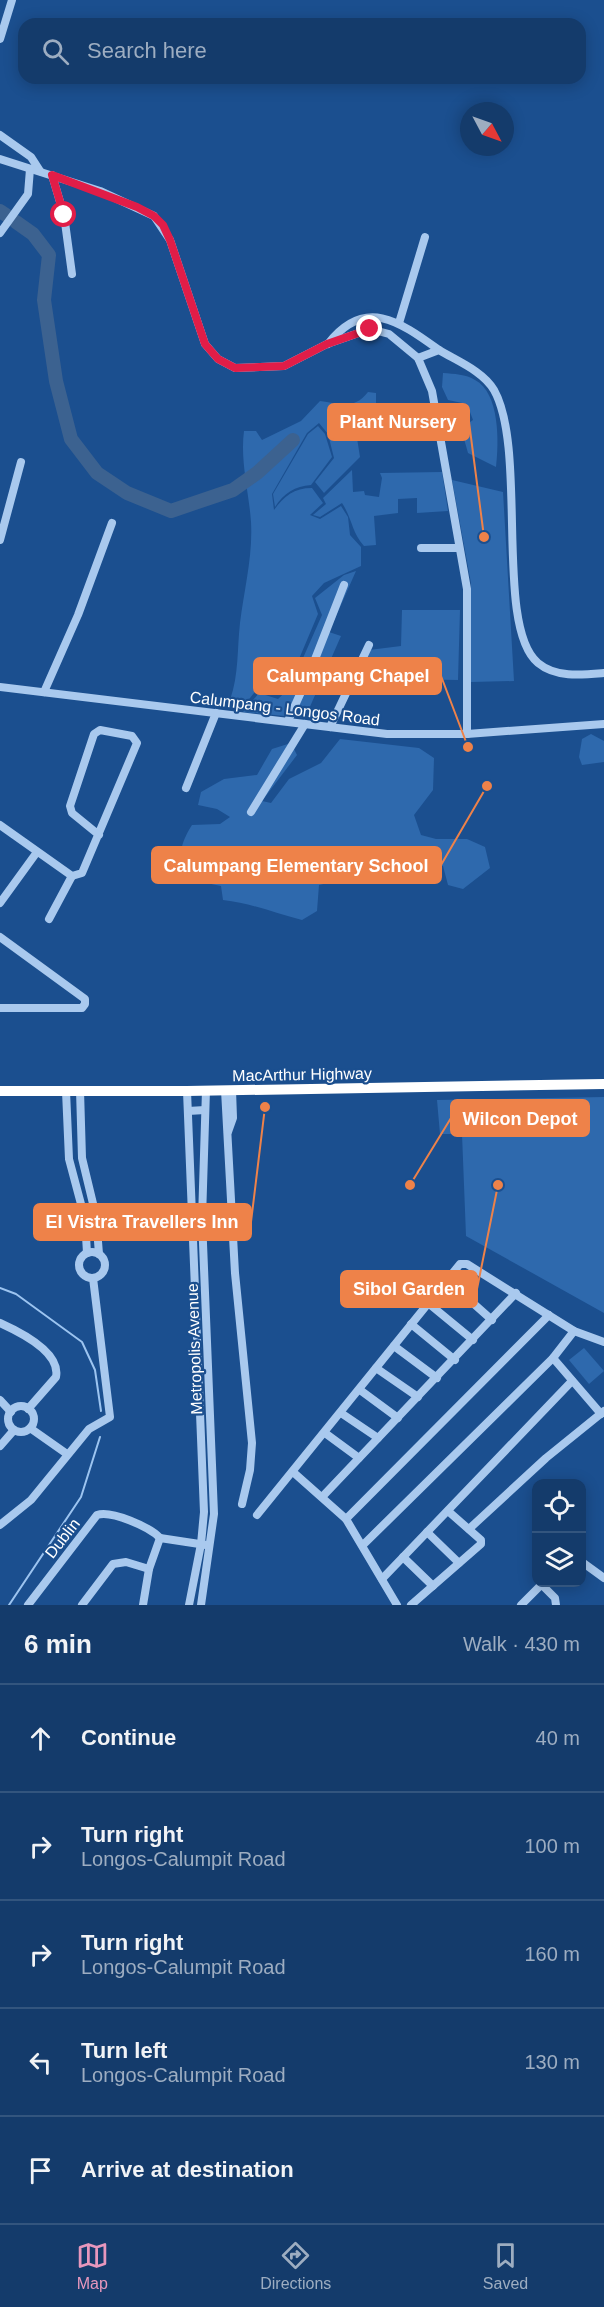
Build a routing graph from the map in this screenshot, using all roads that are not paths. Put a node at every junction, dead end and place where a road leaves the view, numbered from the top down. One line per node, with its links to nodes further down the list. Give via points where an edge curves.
1 (12, 0): 2 (street)
2 (0, 39)
3 (0, 135): 6 (street, via 31,157)
4 (0, 159): 5 (street)
5 (30, 169): 6 (street); 8 (street, via 28,194)
6 (40, 171): 7 (street)
7 (52, 175): 10 (street, via 64,215); 12 (street, via 137,207 163,225 205,344 218,359 235,368 284,366)
8 (0, 233)
9 (425, 237): 11 (street)
10 (72, 274)
11 (399, 323): 12 (street, via 374,315 336,332); 13 (street)
12 (327, 344): 14 (street, via 370,329 389,334)
13 (439, 350): 14 (street); 22 (street, via 479,374 494,390 504,420 518,629 526,648 537,663 550,670 576,676)
14 (418, 358): 19 (street, via 432,391)
15 (21, 462): 17 (street)
16 (112, 523): 24 (street)
17 (0, 540)
18 (421, 548): 19 (street)
19 (459, 548): 30 (street, via 466,589)
20 (345, 585): 26 (street)
21 (369, 645): 29 (street)
22 (604, 673)
23 (0, 687): 24 (street, Calumpang - Longos Road)
24 (44, 692): 25 (street, Calumpang - Longos Road)
25 (216, 713): 26 (street, Calumpang - Longos Road); 31 (street)
26 (288, 721): 27 (street, Calumpang - Longos Road)
27 (305, 724): 29 (street, Calumpang - Longos Road); 32 (street)
28 (604, 724): 30 (street, Calumpang - Longos Road)
29 (330, 727): 30 (street, Calumpang - Longos Road, via 387,734)
30 (466, 734)
31 (186, 788)
32 (251, 812)
33 (0, 825): 35 (street)
34 (99, 835): 34 (street, via 72,813 70,806 94,734 100,730 132,736 137,743); 36 (street, via 82,873)
35 (37, 852): 36 (street); 37 (street)
36 (72, 876): 38 (street)
37 (0, 903)
38 (49, 919)
39 (0, 936): 40 (street, via 85,999 82,1008)
40 (1, 1007)
41 (604, 1084): 46 (highway, MacArthur Highway)
42 (0, 1090): 43 (highway, MacArthur Highway)
43 (66, 1090): 44 (highway, MacArthur Highway); 51 (street)
44 (80, 1090): 47 (highway, MacArthur Highway); 50 (street)
45 (206, 1090): 46 (highway, MacArthur Highway); 47 (highway, MacArthur Highway); 48 (street, Metropolis Avenue)
46 (229, 1090): 88 (street, via 227,1136 235,1273 252,1443)
47 (187, 1091): 49 (street, Metropolis Avenue)
48 (205, 1110): 49 (street); 98 (street, Metropolis Avenue, via 202,1219 214,1514)
49 (188, 1111): 96 (street, Metropolis Avenue, via 202,1461)
50 (81, 1158): 51 (street); 53 (street, via 96,1216)
51 (69, 1159): 52 (street, via 85,1219)
52 (87, 1253): 53 (street); 54 (street, via 80,1260 79,1269 84,1276)
53 (99, 1254): 54 (street, via 105,1267 102,1274)
54 (93, 1278): 84 (street, via 110,1417 89,1430)
55 (447, 1280): 56 (street, via 464,1263); 57 (street); 59 (street)
56 (516, 1293): 58 (street); 59 (street)
57 (428, 1303): 61 (street); 63 (street)
58 (549, 1315): 62 (street); 91 (street)
59 (492, 1320): 63 (street)
60 (0, 1323): 74 (street, via 56,1364 56,1377)
61 (411, 1324): 65 (street); 67 (street)
62 (574, 1331): 64 (street); 66 (street)
63 (473, 1340): 67 (street)
64 (604, 1342)
65 (394, 1347): 68 (street); 69 (street)
66 (553, 1358): 70 (street); 97 (street)
67 (455, 1360): 69 (street)
68 (376, 1368): 71 (street); 72 (street)
69 (437, 1378): 72 (street)
70 (572, 1381): 76 (street); 89 (street)
71 (360, 1390): 77 (street); 78 (street)
72 (418, 1397): 78 (street)
73 (0, 1400): 75 (street)
74 (28, 1409): 75 (street, via 20,1407); 79 (street, via 33,1416)
75 (11, 1412): 80 (street, via 8,1421)
76 (603, 1412): 93 (street)
77 (341, 1413): 81 (street); 82 (street)
78 (398, 1418): 82 (street)
79 (30, 1428): 80 (street, via 23,1432); 84 (street)
80 (14, 1430): 83 (street)
81 (325, 1433): 85 (street); 86 (street)
82 (378, 1438): 85 (street)
83 (0, 1446)
84 (67, 1454): 92 (street, via 31,1500)
85 (359, 1458): 87 (street)
86 (293, 1472): 87 (street); 90 (street)
87 (323, 1496): 91 (street)
88 (242, 1504)
89 (448, 1511): 93 (street); 94 (street)
90 (257, 1515)
91 (346, 1519): 97 (street)
92 (0, 1525)
93 (469, 1529): 100 (street, via 481,1540 480,1544)
94 (427, 1532): 99 (street); 100 (street)
95 (160, 1538): 96 (street); 102 (street); 108 (street, Dublin, via 146,1526 107,1514 97,1515)
96 (201, 1544): 98 (street); 111 (street, Metropolis Avenue)
97 (363, 1545): 104 (street)
98 (211, 1546): 112 (street, Metropolis Avenue)
99 (403, 1557): 104 (street); 105 (street)
100 (459, 1563): 105 (street)
101 (586, 1565): 103 (street)
102 (149, 1569): 109 (street, via 126,1562 113,1564); 110 (street)
103 (604, 1578)
104 (382, 1579): 113 (street)
105 (432, 1586): 114 (street)
106 (540, 1587): 115 (street)
107 (546, 1587): 116 (street)
108 (28, 1605)
109 (82, 1605)
110 (143, 1605)
111 (189, 1605)
112 (201, 1605)
113 (397, 1605)
114 (411, 1605)
115 (521, 1605)
116 (556, 1605)

